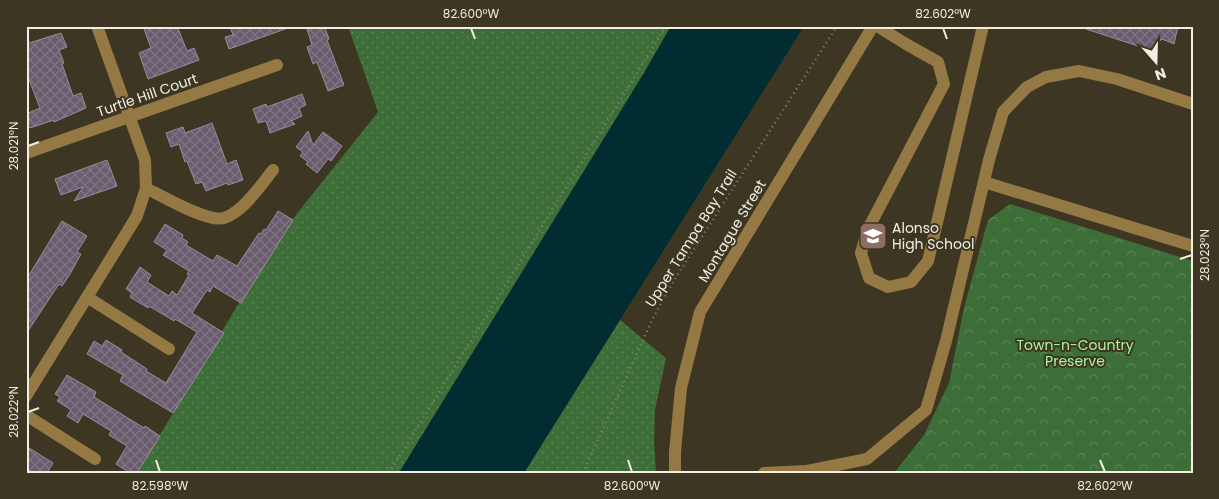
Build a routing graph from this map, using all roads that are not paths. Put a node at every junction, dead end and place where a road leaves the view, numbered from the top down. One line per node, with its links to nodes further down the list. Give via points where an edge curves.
1 (97, 26): 7 (street)
2 (873, 26): 18 (street, Montague Street, via 700,312 681,388)
3 (877, 26): 4 (street, via 938,62 944,84 868,229 860,254 869,278 888,287 911,282 928,261)
4 (983, 26)
5 (277, 65): 7 (street, Turtle Hill Court)
6 (1193, 104): 10 (street, via 1117,79 1079,71 1046,77 1027,87 1003,112)
7 (130, 117): 8 (street, Turtle Hill Court); 11 (street, via 145,160)
8 (26, 153)
9 (274, 170): 11 (street, via 242,206 223,218 202,216)
10 (984, 182): 12 (street); 19 (street, via 926,410 867,459 807,471)
11 (146, 188): 13 (street, via 137,216)
12 (1193, 246)
13 (87, 296): 14 (street); 15 (street)
14 (169, 350)
15 (26, 396)
16 (26, 415): 17 (street)
17 (95, 458)
18 (675, 473)
19 (764, 473)

